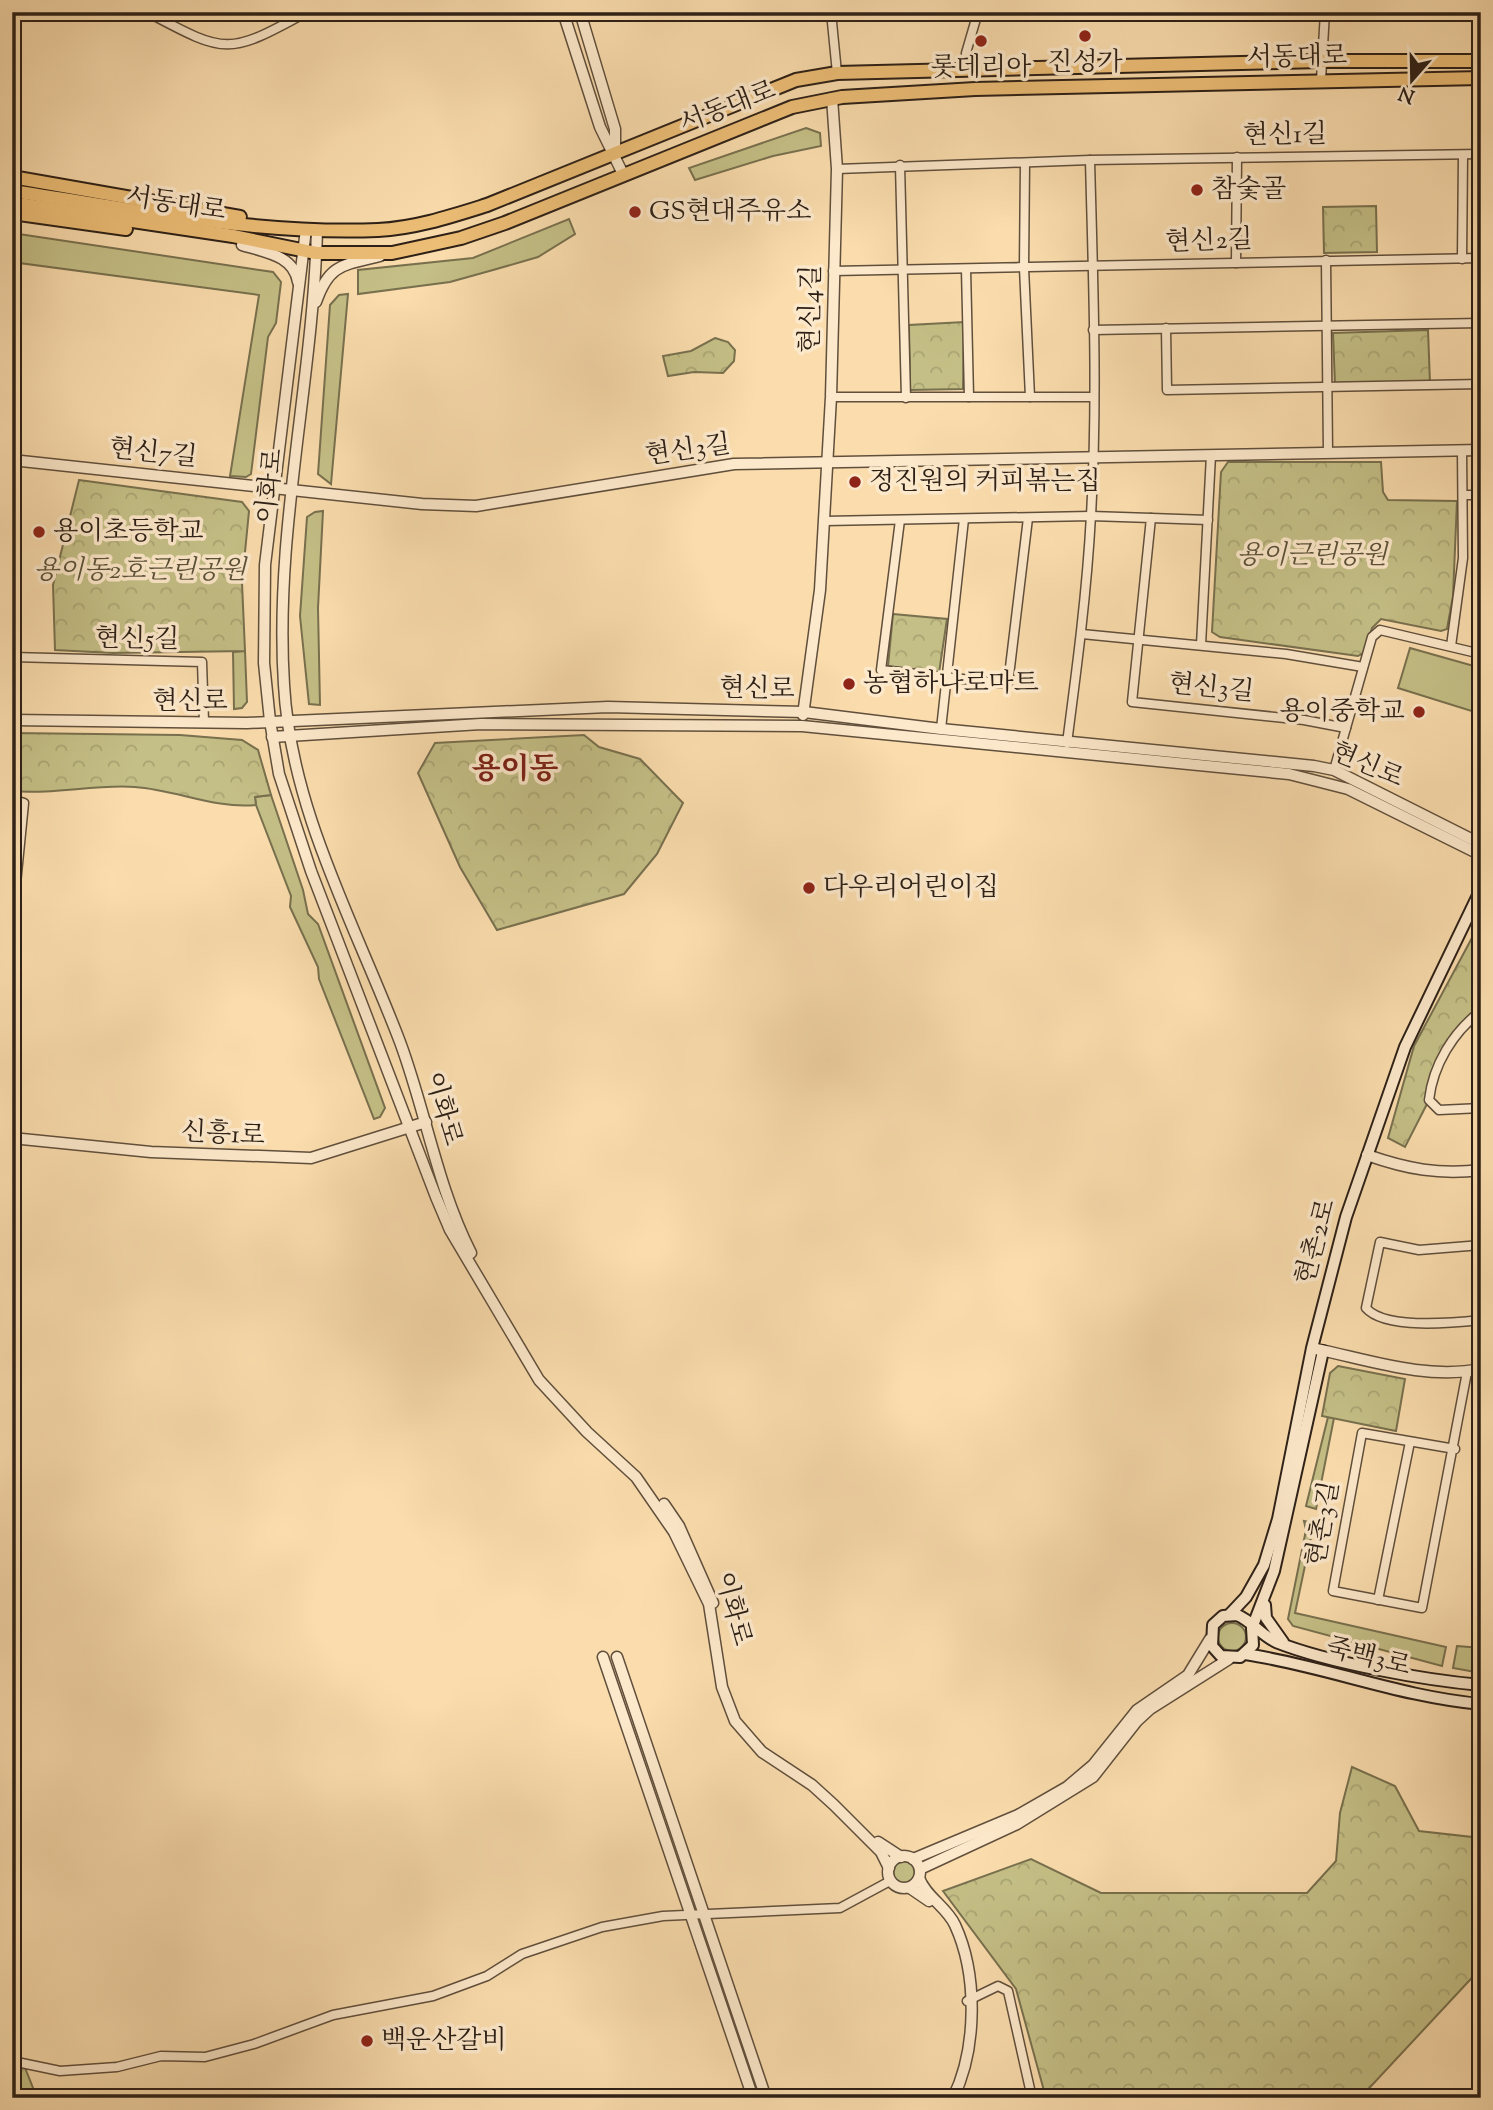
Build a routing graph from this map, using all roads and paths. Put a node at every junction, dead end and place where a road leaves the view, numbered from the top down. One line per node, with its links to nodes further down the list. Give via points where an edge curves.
1 (146, 12): 2 (street, via 209,44 226,46 242,44)
2 (307, 12)
3 (563, 12): 15 (street, via 600,127)
4 (580, 12): 15 (street, via 615,129)
5 (831, 12): 11 (street)
6 (978, 12): 10 (street, via 966,53)
7 (1325, 12): 8 (street)
8 (1321, 61): 9 (main road, 서동대로); 10 (main road, 서동대로); 13 (street)
9 (1481, 61)
10 (967, 70): 11 (main road, 서동대로)
11 (838, 73): 15 (main road, 서동대로, via 796,80)
12 (1481, 78): 13 (main road, 서동대로)
13 (1321, 80): 14 (main road, 서동대로, via 975,89)
14 (832, 98): 22 (street, 현신4길); 23 (main road, 서동대로, via 792,107)
15 (614, 154): 23 (street); 28 (main road, 서동대로, via 435,222 380,230)
16 (1481, 154): 17 (street, 현신1길)
17 (1463, 155): 18 (street, 현신1길); 33 (street)
18 (1237, 157): 19 (street, 현신1길); 35 (street)
19 (1090, 160): 20 (street, 현신1길); 36 (street)
20 (1025, 163): 21 (street, 현신1길); 37 (street)
21 (900, 165): 22 (street, 현신1길); 40 (street)
22 (837, 169): 39 (street, 현신4길)
23 (623, 174): 31 (main road, 서동대로, via 483,231)
24 (12, 177): 28 (main road)
25 (12, 191): 28 (main road, 서동대로, via 213,222)
26 (12, 203): 30 (main road, 서동대로, via 233,236)
27 (12, 213): 29 (main road)
28 (311, 229): 30 (street)
29 (242, 245): 30 (main road); 41 (street, via 286,260 297,277)
30 (306, 252): 31 (main road, 서동대로); 41 (street, 이화로); 42 (street, 이화로)
31 (392, 253): 42 (street, via 334,269 324,281)
32 (1481, 258): 33 (street, 현신2길)
33 (1462, 259): 34 (street, 현신2길)
34 (1326, 260): 35 (street, 현신2길); 44 (street)
35 (1236, 263): 36 (street, 현신2길)
36 (1093, 267): 37 (street, 현신2길); 46 (street)
37 (1024, 268): 38 (street, 현신2길); 51 (street)
38 (966, 270): 40 (street, 현신2길); 50 (street)
39 (833, 271): 40 (street, 현신2길); 49 (street, 현신4길)
40 (904, 271): 53 (street)
41 (300, 297): 61 (street, 이화로)
42 (311, 316): 62 (street, 이화로)
43 (1481, 323): 44 (street)
44 (1327, 324): 45 (street); 48 (street)
45 (1166, 328): 46 (street); 48 (street, via 1167,390)
46 (1093, 330): 52 (street)
47 (1481, 384): 48 (street)
48 (1327, 387): 56 (street)
49 (831, 397): 53 (street); 60 (street, 현신4길)
50 (969, 397): 51 (street); 53 (street)
51 (1030, 397): 52 (street)
52 (1094, 397): 58 (street)
53 (906, 398)
54 (1462, 450): 55 (street, 현신3길); 56 (street, 현신3길); 63 (street)
55 (1481, 450)
56 (1328, 453): 57 (street, 현신3길)
57 (1211, 455): 58 (street, 현신3길); 70 (street, 현신3길)
58 (1093, 457): 60 (street, 현신3길); 65 (street)
59 (12, 460): 61 (street, 현신7길)
60 (827, 462): 62 (street, 현신3길, via 734,464 476,506); 71 (street, 현신4길)
61 (275, 488): 62 (street, 현신7길); 84 (street, 이화로, via 265,565 264,663)
62 (291, 489): 82 (street, 이화로, via 283,626)
63 (1464, 495): 64 (street); 75 (street, via 1463,558)
64 (1481, 495)
65 (1091, 516): 66 (street); 68 (street); 72 (street)
66 (1028, 518): 67 (street); 79 (street, via 1008,684)
67 (964, 519): 69 (street); 79 (street)
68 (1151, 519): 70 (street); 73 (street, 현신3길)
69 (900, 520): 71 (street); 79 (street, via 881,670)
70 (1208, 520): 74 (street, 현신3길)
71 (825, 521): 80 (street, 현신4길)
72 (1082, 634): 73 (street, 현신3길); 90 (street)
73 (1139, 640): 74 (street, 현신3길); 86 (street, 현신3길, via 1132,702)
74 (1201, 645): 78 (street, 현신3길)
75 (1451, 646): 76 (street); 78 (street, via 1380,631 1372,637)
76 (1481, 654)
77 (12, 657): 83 (street, 현신5길, via 202,662)
78 (1363, 667): 86 (street)
79 (948, 678): 87 (street)
80 (804, 712): 82 (street, 현신로, via 608,707); 85 (street, 현신4길); 87 (street, 현신로)
81 (12, 720): 83 (street, 현신로)
82 (289, 720): 84 (street, 현신로); 88 (street, 이화로)
83 (204, 722): 84 (street, 현신로)
84 (270, 722): 89 (street, 이화로)
85 (802, 726): 88 (street, 현신로, via 481,724); 95 (street, 현신로, via 1289,774 1348,789)
86 (1346, 728): 91 (street)
87 (940, 729): 90 (street, 현신로)
88 (291, 734): 89 (street, 현신로); 100 (street, 이화로, via 309,809)
89 (272, 737): 101 (street, 이화로, via 279,774 311,871)
90 (1068, 743): 91 (street, 현신로)
91 (1334, 770): 93 (street, 현신로)
92 (12, 799): 94 (street, via 24,803)
93 (1481, 844)
94 (15, 853): 97 (street)
95 (1481, 855)
96 (1481, 889): 103 (main road, 현촌2로, via 1405,1047)
97 (12, 924)
98 (1481, 1011): 99 (street, via 1450,1040 1429,1100 1439,1110)
99 (1481, 1108)
100 (426, 1122): 101 (street, 신흥1로); 124 (street, 이화로, via 459,1231 536,1367 564,1402 651,1485 678,1526 709,1590 721,1631 728,1686 738,1713 757,1741 816,1780 885,1848)
101 (410, 1126): 102 (street, 신흥1로, via 311,1158 151,1152); 126 (street, 이화로, via 450,1230 539,1380 636,1477 674,1532 709,1604 722,1687 735,1721 762,1752 834,1805 881,1852)
102 (12, 1138)
103 (1367, 1155): 104 (street, via 1407,1169 1447,1174); 107 (main road, 현촌2로, via 1346,1217)
104 (1481, 1170)
105 (1481, 1245): 106 (street, via 1419,1250 1380,1242 1366,1308 1384,1320)
106 (1481, 1320)
107 (1318, 1349): 109 (street, via 1403,1368); 112 (main road, 현촌2로); 114 (main road, 현촌2로, via 1264,1565)
108 (1481, 1369): 109 (street)
109 (1467, 1372): 111 (street, 현촌3길)
110 (1410, 1442): 111 (street, 현촌3길); 113 (street); 113 (street, 현촌3길, via 1362,1433 1333,1591)
111 (1455, 1450): 113 (street, 현촌3길, via 1422,1608)
112 (1266, 1598): 115 (main road, 현촌2로); 117 (main road, via 1266,1618)
113 (1378, 1600)
114 (1230, 1614): 115 (main road, via 1244,1618); 116 (main road, via 1217,1620)
115 (1252, 1628): 117 (main road, 죽백3로); 118 (main road, via 1253,1644)
116 (1210, 1639): 121 (main road, via 1216,1652); 125 (street, via 1188,1675 1137,1710 1075,1781 1018,1815)
117 (1288, 1646): 122 (main road, 죽백3로, via 1373,1667)
118 (1245, 1654): 121 (main road); 123 (main road, 죽백3로)
119 (603, 1657): 131 (street)
120 (617, 1657): 130 (street)
121 (1229, 1658): 127 (street, via 1150,1709 1093,1777 1017,1824)
122 (1481, 1685)
123 (1481, 1704)
124 (901, 1857): 125 (street); 126 (street)
125 (913, 1858): 127 (street)
126 (889, 1868): 128 (street)
127 (920, 1874): 129 (street); 132 (street, via 955,1925)
128 (890, 1881): 129 (street, via 899,1888); 130 (street, via 840,1908)
129 (910, 1888): 132 (street, via 935,1906 952,1933)
130 (706, 1914): 131 (street); 135 (street)
131 (693, 1915): 133 (street, via 602,1927 522,1954 487,1976 433,1996 333,2015 205,2057 162,2056 117,2067 60,2071); 134 (street)
132 (970, 1999): 136 (street, via 965,2042); 137 (street, via 972,2021 966,2057); 138 (street, via 998,1986 1007,1992)
133 (12, 2061)
134 (753, 2098)
135 (766, 2098)
136 (946, 2098)
137 (953, 2098)
138 (1032, 2098)

